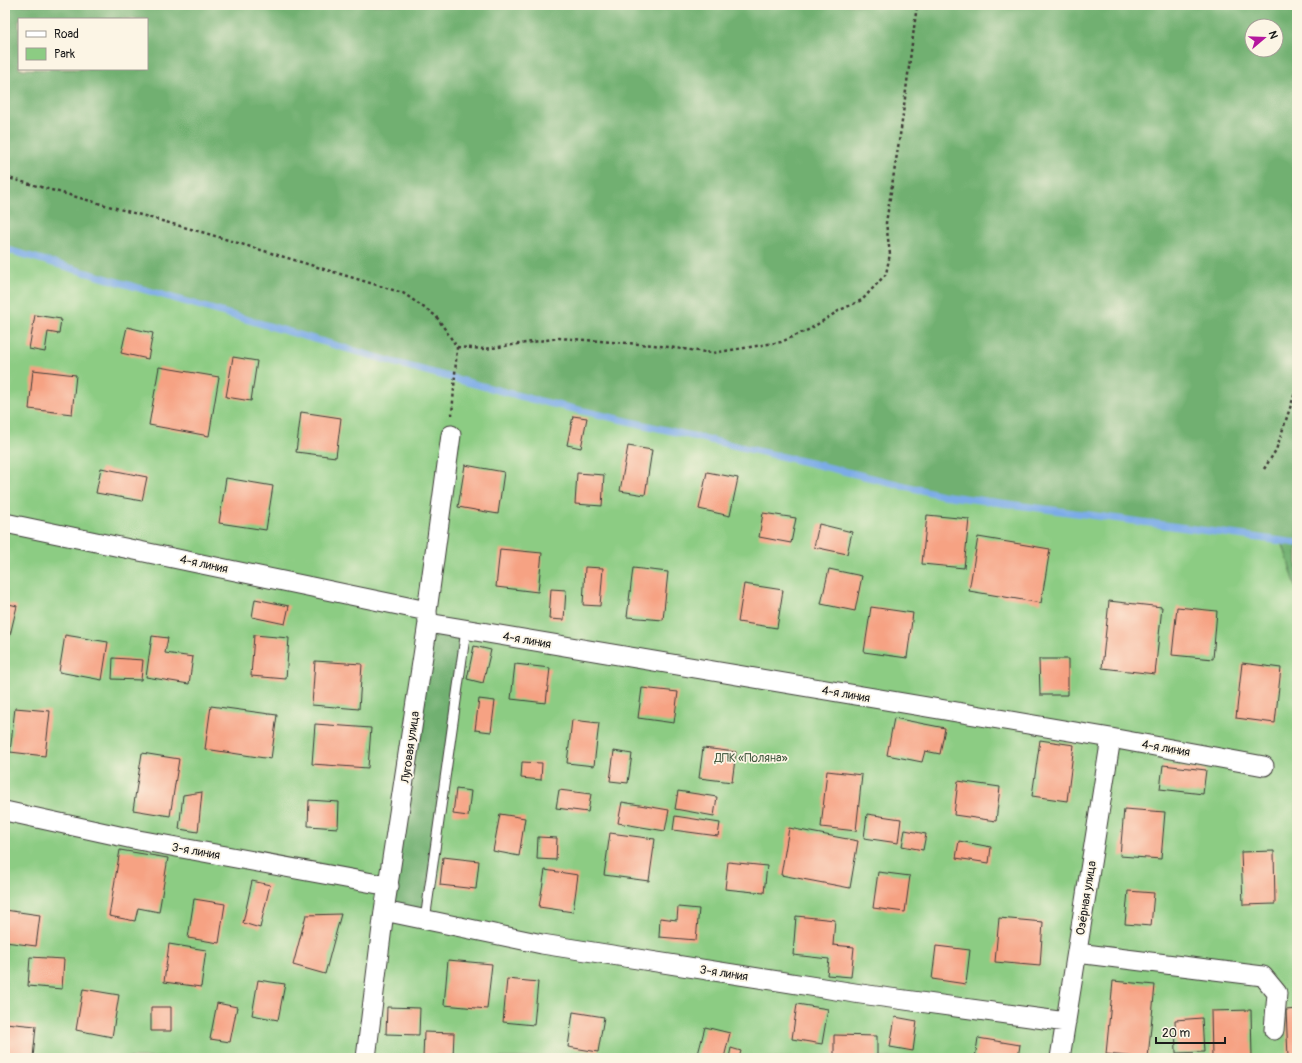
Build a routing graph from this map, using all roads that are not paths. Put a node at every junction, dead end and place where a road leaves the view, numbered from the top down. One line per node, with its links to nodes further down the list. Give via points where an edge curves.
1 (451, 435): 3 (street, Луговая улица)
2 (5, 523): 3 (street, 4-я линия)
3 (428, 617): 4 (street, 4-я линия); 8 (street, Луговая улица)
4 (466, 630): 5 (street, 4-я линия); 10 (lane)
5 (1111, 738): 6 (street, 4-я линия); 11 (street, Озёрная улица)
6 (1264, 766)
7 (5, 811): 8 (street, 3-я линия, via 133,840)
8 (389, 886): 9 (street, Луговая улица)
9 (384, 911): 10 (street, 3-я линия); 14 (street, Луговая улица)
10 (425, 920): 12 (street, 3-я линия, via 542,944 694,969)
11 (1077, 953): 12 (street, Озёрная улица); 13 (street, via 1263,976 1277,993)
12 (1066, 1022): 15 (street, Озёрная улица)
13 (1274, 1030)
14 (366, 1058)
15 (1060, 1058)

